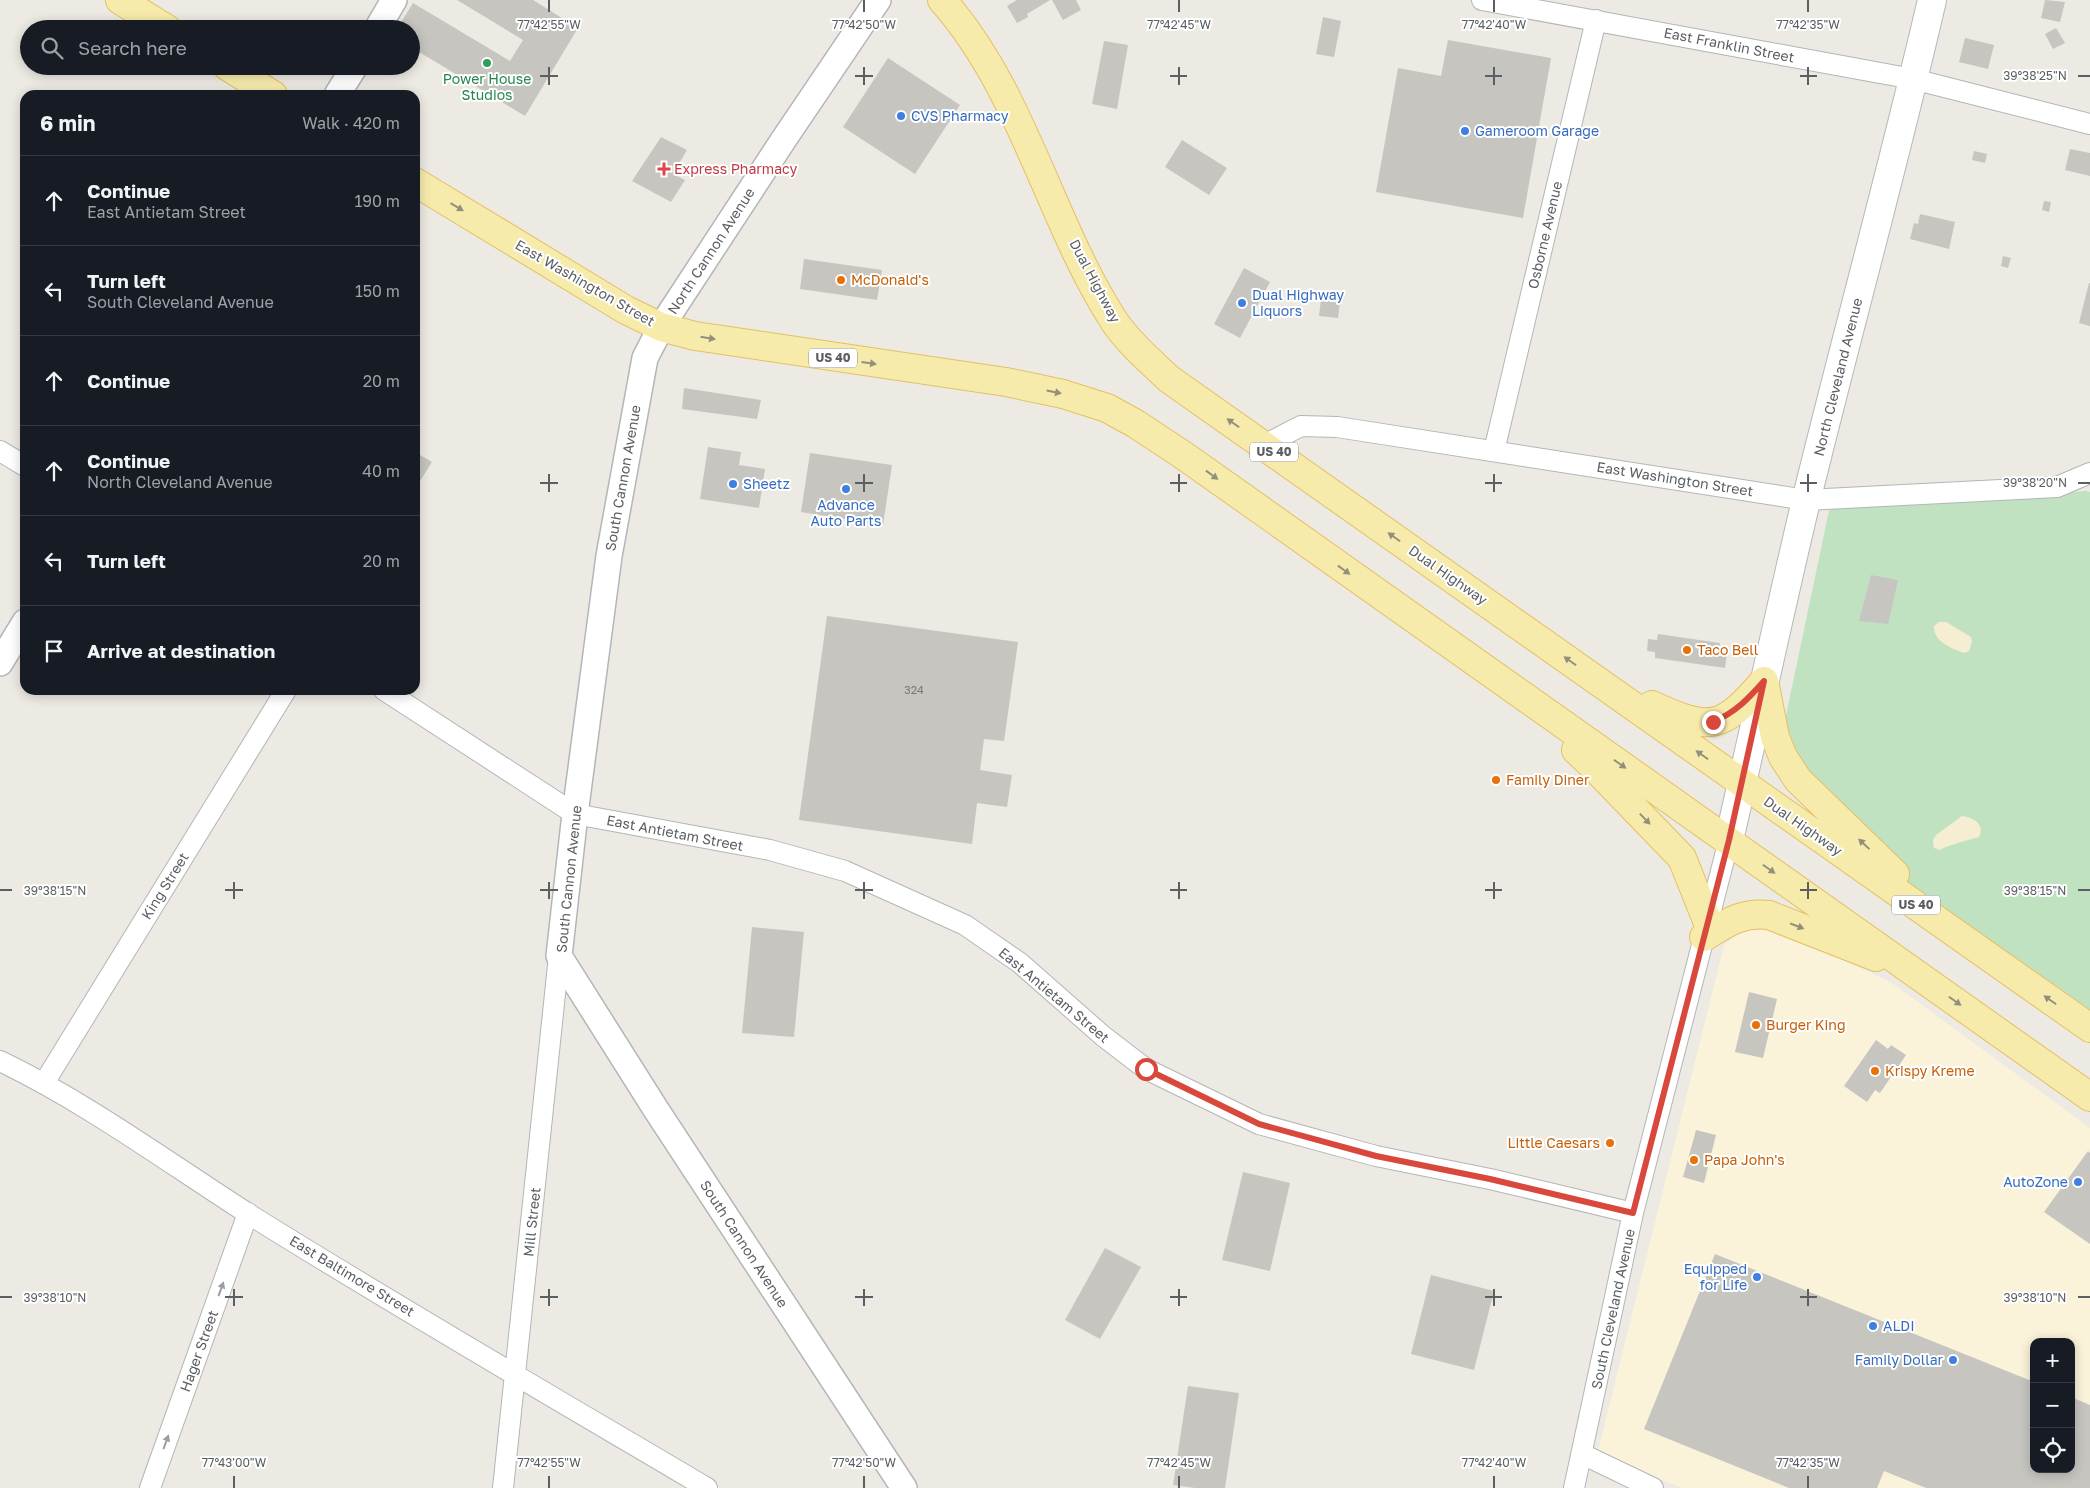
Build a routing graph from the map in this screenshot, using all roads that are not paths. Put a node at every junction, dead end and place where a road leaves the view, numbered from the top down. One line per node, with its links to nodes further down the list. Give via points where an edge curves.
1 (120, 0): 7 (main road)
2 (394, 0): 8 (street)
3 (878, 0): 17 (street, North Cannon Avenue)
4 (942, 0): 18 (main road, Dual Highway / US 40, one-way to 4, via 1169,379 1136,348 1115,322 1093,284 1012,110 982,55)
5 (1482, 0): 9 (street, East Franklin Street)
6 (1932, 0): 12 (main road, North Cleveland Avenue)
7 (152, 20)
8 (382, 20)
9 (1596, 20): 12 (street, East Franklin Street); 20 (street, Osborne Avenue)
10 (241, 75): 13 (main road)
11 (349, 75): 14 (street)
12 (1913, 79): 15 (street, East Franklin Street); 23 (main road, North Cleveland Avenue)
13 (265, 90)
14 (340, 90)
15 (2090, 124)
16 (420, 185): 17 (main road, East Washington Street / US 40, one-way to 17, via 626,310)
17 (661, 327): 26 (main road, East Washington Street / US 40, one-way to 26, via 790,352 1006,382 1063,394 1107,408 1184,455); 32 (street, South Cannon Avenue, via 645,358 609,556)
18 (1264, 445): 20 (street, East Washington Street, via 1301,426 1310,426 1337,427); 27 (main road, Dual Highway / US 40, one-way to 18)
19 (0, 451): 21 (street)
20 (1494, 451): 23 (street, East Washington Street)
21 (20, 463)
22 (2090, 473): 23 (street, East Washington Street, via 2057,487)
23 (1806, 500): 28 (main road, North Cleveland Avenue)
24 (20, 630): 25 (street)
25 (0, 663)
26 (1495, 677): 33 (main road, US 40, one-way to 33); 34 (main road, one-way to 34, via 1595,768 1682,858)
27 (1596, 680): 28 (main road, via 1679,718 1700,723 1730,715); 31 (main road, Dual Highway / US 40, one-way to 27)
28 (1764, 681): 31 (main road, North Cleveland Avenue); 35 (main road, one-way to 28, via 1798,780 1783,758 1775,737)
29 (283, 695): 40 (street, King Street)
30 (392, 695): 32 (street, East Antietam Street)
31 (1742, 784): 33 (main road, North Cleveland Avenue); 35 (main road, Dual Highway / US 40)
32 (575, 814): 36 (street, South Cannon Avenue); 43 (street, East Antietam Street, via 770,850 845,872 961,922 1020,963 1146,1069 1259,1124 1376,1156)
33 (1729, 840): 34 (street, South Cleveland Avenue); 37 (main road, US 40, one-way to 37)
34 (1706, 930): 37 (main road, one-way to 37, via 1754,913 1769,915); 43 (street, South Cleveland Avenue)
35 (1963, 938): 38 (main road, Dual Highway / US 40, one-way to 35)
36 (559, 956): 44 (street, Mill Street); 49 (street, South Cannon Avenue)
37 (1915, 972): 41 (main road, US 40, one-way to 41)
38 (2090, 1028)
39 (0, 1061): 40 (street, East Baltimore Street)
40 (44, 1083): 42 (street, East Baltimore Street)
41 (2090, 1097)
42 (248, 1213): 44 (street, East Baltimore Street); 46 (street, Hager Street, one-way to 42)
43 (1633, 1213): 45 (street, South Cleveland Avenue)
44 (516, 1376): 47 (street, Mill Street); 48 (street, East Baltimore Street)
45 (1582, 1454): 50 (street, South Cleveland Avenue); 51 (street)
46 (150, 1488)
47 (504, 1488)
48 (707, 1488)
49 (904, 1488)
50 (1574, 1488)
51 (1653, 1488)

